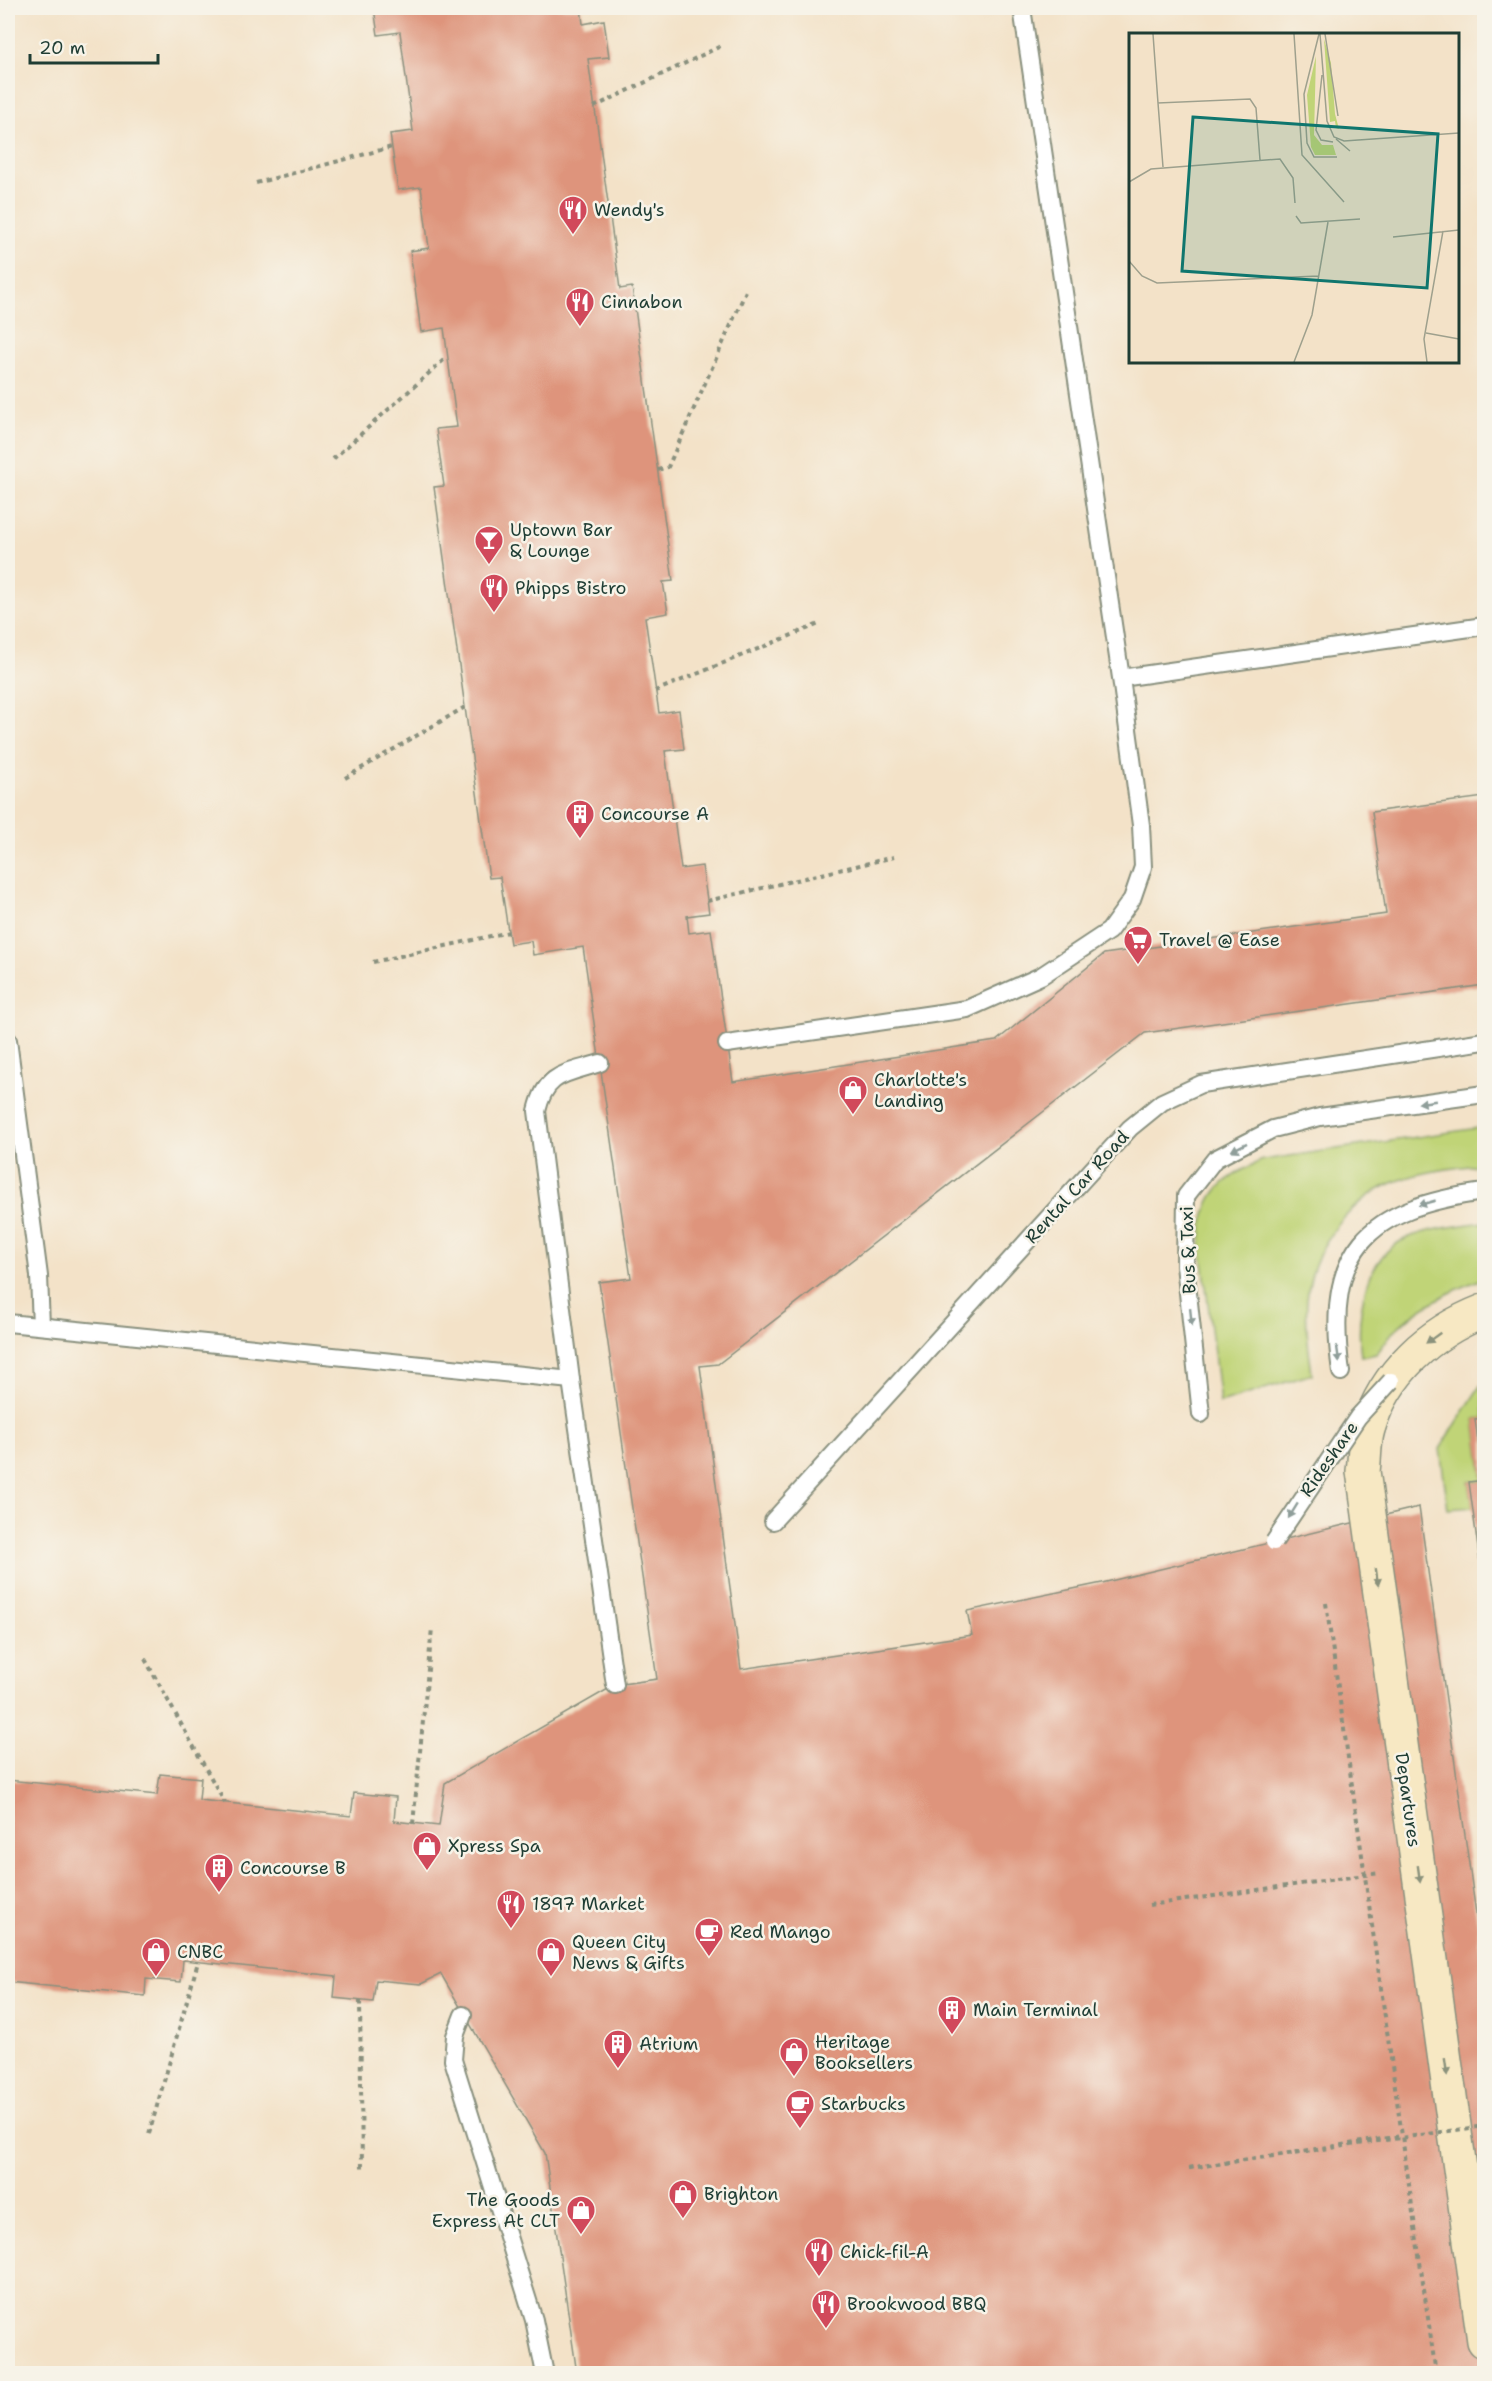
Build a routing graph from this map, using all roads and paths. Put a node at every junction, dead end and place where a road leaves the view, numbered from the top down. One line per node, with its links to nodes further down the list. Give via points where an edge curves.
1 (1022, 8): 12 (lane)
2 (723, 45): 3 (path)
3 (594, 107)
4 (392, 147): 5 (path)
5 (256, 183)
6 (746, 291): 9 (path, via 668,467)
7 (447, 357): 8 (path)
8 (333, 459)
9 (658, 470)
10 (819, 624): 13 (path)
11 (1485, 626): 12 (lane)
12 (1121, 678): 22 (lane, via 1143,867 1132,898 1109,930 1041,976 967,1009)
13 (656, 691)
14 (465, 708): 15 (path)
15 (345, 778)
16 (894, 857): 17 (path)
17 (707, 901)
18 (509, 932): 19 (path)
19 (373, 962)
20 (8, 1040): 28 (lane, via 39,1276)
21 (1485, 1041): 33 (lane, Rental Car Road, via 1201,1084 1162,1102 1130,1128)
22 (727, 1044)
23 (600, 1062): 30 (lane, via 555,1077 541,1092 537,1111)
24 (1485, 1094): 32 (lane, Bus & Taxi, one-way to 32, via 1320,1117 1273,1129 1215,1159 1186,1196 1185,1265)
25 (1485, 1192): 29 (lane, one-way to 29, via 1450,1197 1396,1214 1353,1253 1336,1310)
26 (1485, 1311): 31 (main road, Departures, one-way to 31, via 1456,1322 1427,1341)
27 (8, 1323): 28 (lane)
28 (41, 1326): 30 (lane)
29 (1341, 1372)
30 (570, 1380): 38 (lane)
31 (1391, 1381): 34 (lane, Rideshare, one-way to 34, bridge, via 1358,1417); 41 (main road, Departures, one-way to 41, bridge, via 1368,1430 1363,1471)
32 (1201, 1414)
33 (773, 1521)
34 (1274, 1542)
35 (1326, 1603): 42 (path)
36 (432, 1628): 40 (path)
37 (145, 1659): 39 (path)
38 (615, 1685)
39 (225, 1803)
40 (413, 1824)
41 (1418, 1868): 42 (path); 47 (main road, Departures, one-way to 47)
42 (1365, 1875): 43 (path); 49 (path)
43 (1149, 1905)
44 (198, 1962): 48 (path)
45 (360, 2001): 52 (path)
46 (463, 2015): 54 (lane, via 455,2036 453,2060 534,2320)
47 (1470, 2128): 50 (path, bridge); 53 (main road, Departures)
48 (149, 2134)
49 (1402, 2136): 50 (path); 55 (path)
50 (1344, 2146): 51 (path)
51 (1189, 2168)
52 (362, 2169)
53 (1485, 2341)
54 (545, 2373)
55 (1436, 2373)

